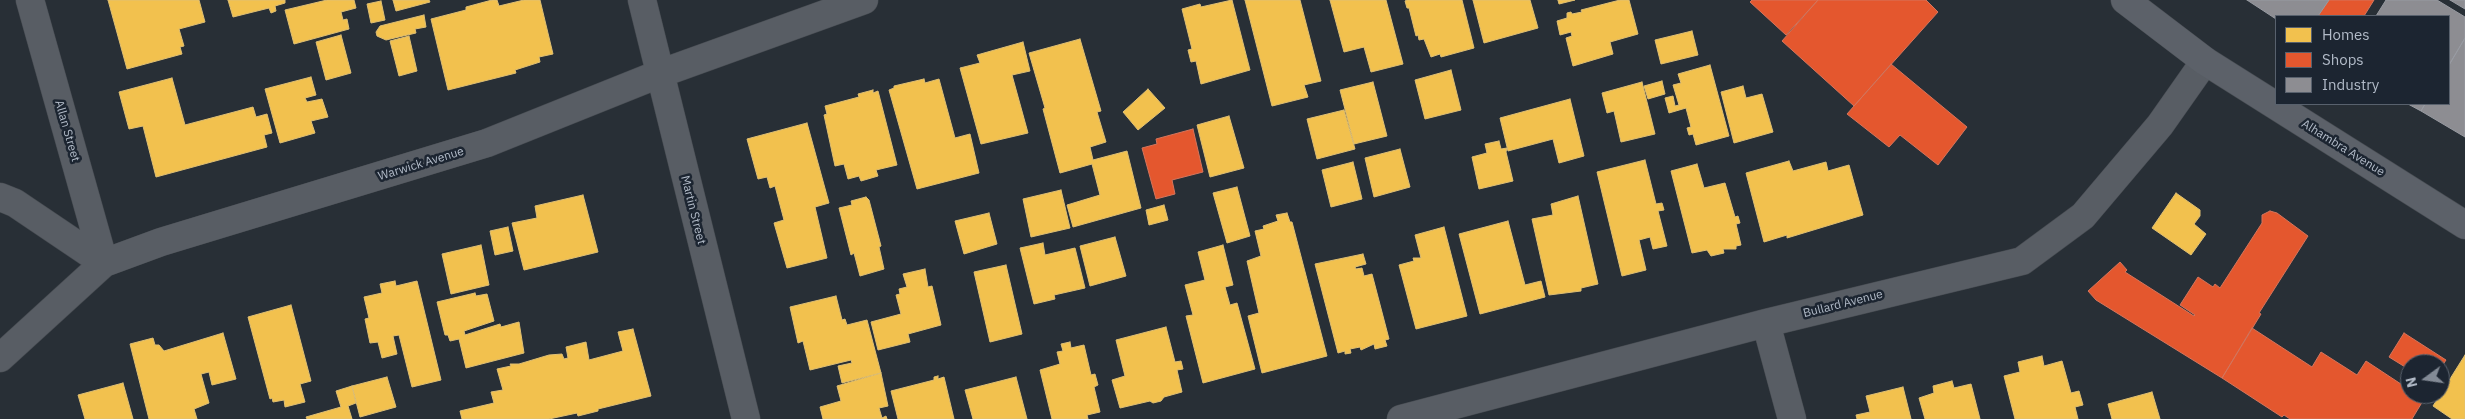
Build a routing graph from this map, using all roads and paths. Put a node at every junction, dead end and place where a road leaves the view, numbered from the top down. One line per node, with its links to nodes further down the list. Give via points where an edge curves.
1 (30, 0): 9 (street, Allan Street)
2 (642, 0): 6 (street, Martin Street)
3 (864, 0): 6 (street, Warwick Avenue)
4 (2125, 0): 5 (main road, Alhambra Avenue)
5 (2205, 61): 8 (main road, Alhambra Avenue); 10 (street, Bullard Avenue, via 2160,125 2083,216 2022,261)
6 (659, 74): 9 (street, Warwick Avenue, via 487,144 170,239); 12 (street, Martin Street)
7 (0, 197): 9 (street, via 15,203)
8 (2465, 225)
9 (104, 263): 11 (street, Warwick Avenue)
10 (1766, 323): 13 (street, Bullard Avenue); 14 (street)
11 (0, 358)
12 (746, 419)
13 (1401, 419)
14 (1792, 419)

